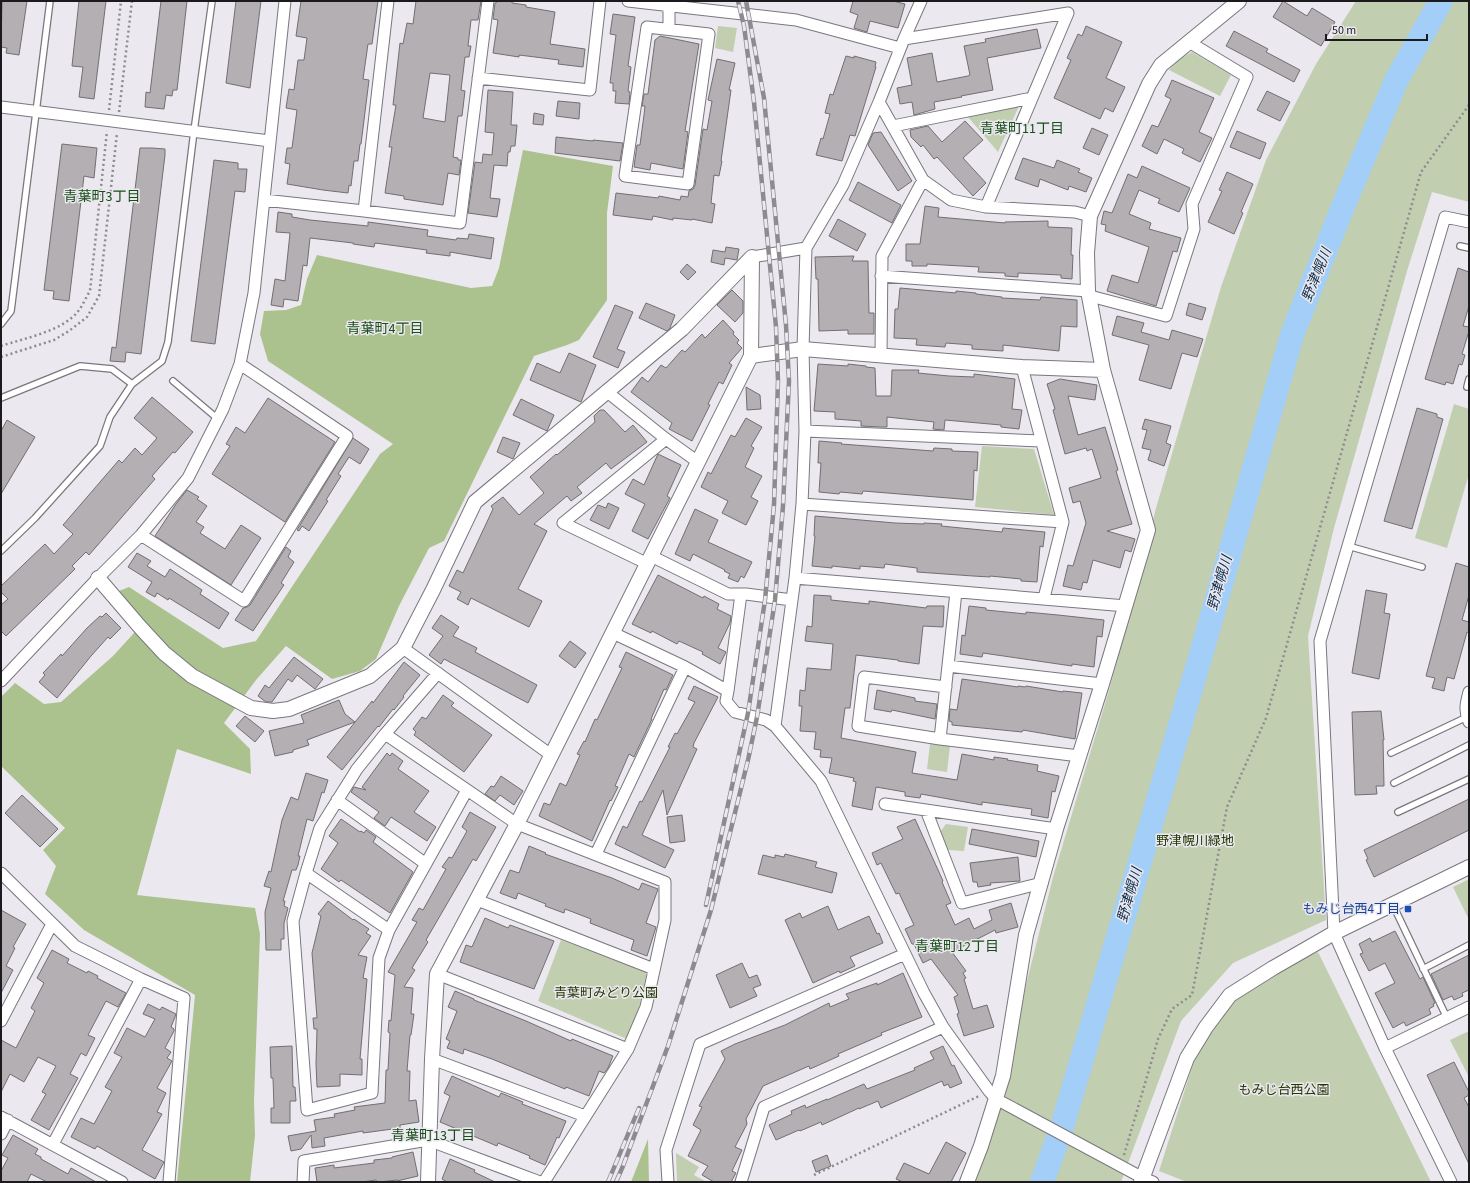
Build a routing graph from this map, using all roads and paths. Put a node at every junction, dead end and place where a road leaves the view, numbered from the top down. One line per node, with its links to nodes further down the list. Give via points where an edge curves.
1 (50, 1): 21 (lane)
2 (121, 1): 22 (path)
3 (132, 1): 22 (path)
4 (212, 1): 24 (lane)
5 (285, 1): 25 (street)
6 (388, 1): 29 (street)
7 (488, 1): 16 (street)
8 (600, 1): 16 (street, via 590,90)
9 (628, 1): 12 (street)
10 (921, 1): 15 (street)
11 (1239, 1): 14 (street)
12 (669, 6): 13 (street); 15 (street, via 796,20)
13 (669, 29): 13 (street, via 647,26 625,176 688,184 709,34)
14 (1189, 42): 30 (street, via 1161,65 1150,84); 37 (street, via 1247,77 1192,204 1194,230 1166,316)
15 (902, 44): 17 (street, via 1068,13); 18 (street)
16 (478, 78): 29 (street, via 460,223)
17 (1032, 98): 23 (street); 28 (street)
18 (879, 102): 23 (street); 33 (street, via 843,185)
19 (1469, 105): 129 (path, via 1421,172 1266,718 1228,807 1192,995 1172,1009 1158,1039)
20 (1, 107): 21 (street)
21 (36, 111): 22 (street); 38 (lane, via 11,311)
22 (113, 120): 24 (street); 39 (path, via 90,291 79,311 65,322 50,331); 43 (path, via 99,296 87,316 69,331 54,340)
23 (893, 126): 26 (street)
24 (194, 131): 25 (street); 49 (lane, via 168,342 162,361)
25 (270, 141): 27 (street)
26 (923, 180): 28 (street, via 951,200); 36 (street, via 882,256)
27 (264, 200): 29 (street); 44 (street, via 254,293)
28 (986, 207): 30 (street, via 1076,212)
29 (364, 211)
30 (1090, 216): 37 (street, via 1086,253)
31 (1469, 222): 61 (street, via 1445,217)
32 (1460, 246): 34 (lane)
33 (806, 248): 35 (street); 40 (street)
34 (1469, 248)
35 (752, 257): 42 (street); 51 (street, via 682,329)
36 (881, 276): 37 (street); 41 (street)
37 (1089, 294): 46 (street)
38 (1, 324)
39 (1, 346)
40 (803, 349): 41 (street); 42 (street); 54 (street)
41 (881, 355): 45 (street)
42 (751, 356): 57 (street)
43 (1, 357)
44 (240, 364): 53 (street); 60 (street, via 347,436 244,601)
45 (1022, 367): 46 (street); 56 (street)
46 (1103, 370): 71 (street, via 1148,530)
47 (1469, 379): 50 (lane)
48 (173, 381): 53 (lane)
49 (132, 384): 52 (lane, via 112,369 80,366); 62 (lane, via 110,417 100,446 35,518)
50 (1467, 387)
51 (606, 391): 55 (street); 73 (street, via 475,502)
52 (1, 398)
53 (218, 419): 60 (street, via 188,478)
54 (805, 431): 56 (street); 58 (street)
55 (666, 439): 57 (street); 63 (street, via 563,523)
56 (1041, 441): 59 (street)
57 (698, 462): 63 (street)
58 (802, 504): 59 (street); 66 (street)
59 (1063, 522): 69 (street)
60 (141, 535): 65 (street)
61 (1348, 546): 64 (lane); 109 (street, via 1320,641)
62 (1, 551)
63 (649, 560): 68 (street, via 728,594); 72 (street)
64 (1422, 567)
65 (98, 578): 73 (street, via 164,653 192,676 251,708 273,711 289,709 370,676); 77 (street)
66 (795, 578): 67 (street); 70 (street)
67 (956, 592): 69 (street); 74 (street)
68 (741, 594): 70 (street); 80 (street)
69 (1044, 598): 71 (street)
70 (792, 600): 83 (street)
71 (1126, 606): 78 (street)
72 (612, 633): 75 (street); 88 (street)
73 (403, 648): 76 (street)
74 (948, 666): 78 (street); 79 (street)
75 (685, 667): 80 (street); 99 (street)
76 (438, 673): 84 (street); 88 (street)
77 (2, 680)
78 (1102, 684): 89 (street)
79 (946, 687): 85 (street); 85 (street, via 864,678 858,726)
80 (728, 691): 83 (street, via 726,701 735,712 766,720)
81 (1469, 692): 82 (street, via 1465,706)
82 (1468, 719): 87 (lane)
83 (775, 726): 111 (street, via 821,781)
84 (385, 734): 92 (street); 93 (street, via 357,769)
85 (940, 739): 89 (street)
86 (1469, 745): 91 (lane)
87 (1391, 753)
88 (551, 755): 97 (street)
89 (1079, 756): 98 (street)
90 (1469, 779): 96 (lane)
91 (1394, 783)
92 (467, 790): 97 (street); 100 (street)
93 (337, 800): 100 (street); 102 (street, via 320,828)
94 (885, 804): 95 (street)
95 (926, 810): 98 (street); 104 (street, via 962,903)
96 (1398, 812)
97 (517, 824): 99 (street); 105 (street)
98 (1056, 829): 104 (street)
99 (596, 854): 112 (street, via 665,882 665,920)
100 (426, 864): 108 (street)
101 (1469, 867): 106 (street)
102 (306, 873): 108 (street); 108 (street, via 293,921 307,1110 372,1092 379,958)
103 (1, 874): 107 (street)
104 (1042, 883): 123 (street, via 1026,935 1003,1076)
105 (476, 900): 112 (street); 114 (street)
106 (1393, 904): 109 (street); 113 (lane)
107 (52, 924): 115 (street, via 75,946); 118 (street)
108 (389, 930)
109 (1334, 933): 120 (street); 131 (street, via 1230,995 1187,1058)
110 (1469, 946): 113 (lane)
111 (905, 954): 119 (street); 138 (street, via 700,1044 666,1150)
112 (654, 969): 121 (street, via 646,1007)
113 (1423, 969): 117 (lane)
114 (437, 974): 121 (street); 122 (street)
115 (141, 979): 128 (street); 133 (street, via 184,998)
116 (1469, 1007): 117 (street)
117 (1446, 1018): 120 (street)
118 (1, 1021)
119 (943, 1027): 123 (street); 139 (street, via 764,1107)
120 (1385, 1048): 141 (street)
121 (628, 1049): 124 (street)
122 (432, 1059): 124 (street); 127 (street)
123 (992, 1095): 129 (street); 130 (path); 140 (street, via 982,1146)
124 (585, 1116): 137 (street)
125 (4, 1119): 126 (street); 128 (street)
126 (1, 1134)
127 (428, 1140): 134 (street, via 304,1161); 135 (street); 136 (street)
128 (53, 1144): 132 (street)
129 (1121, 1166): 131 (street)
130 (814, 1176)
131 (1146, 1181)
132 (122, 1182)
133 (169, 1182)
134 (303, 1182)
135 (428, 1182)
136 (540, 1182)
137 (544, 1182)
138 (668, 1182)
139 (741, 1182)
140 (967, 1182)
141 (1451, 1182)

